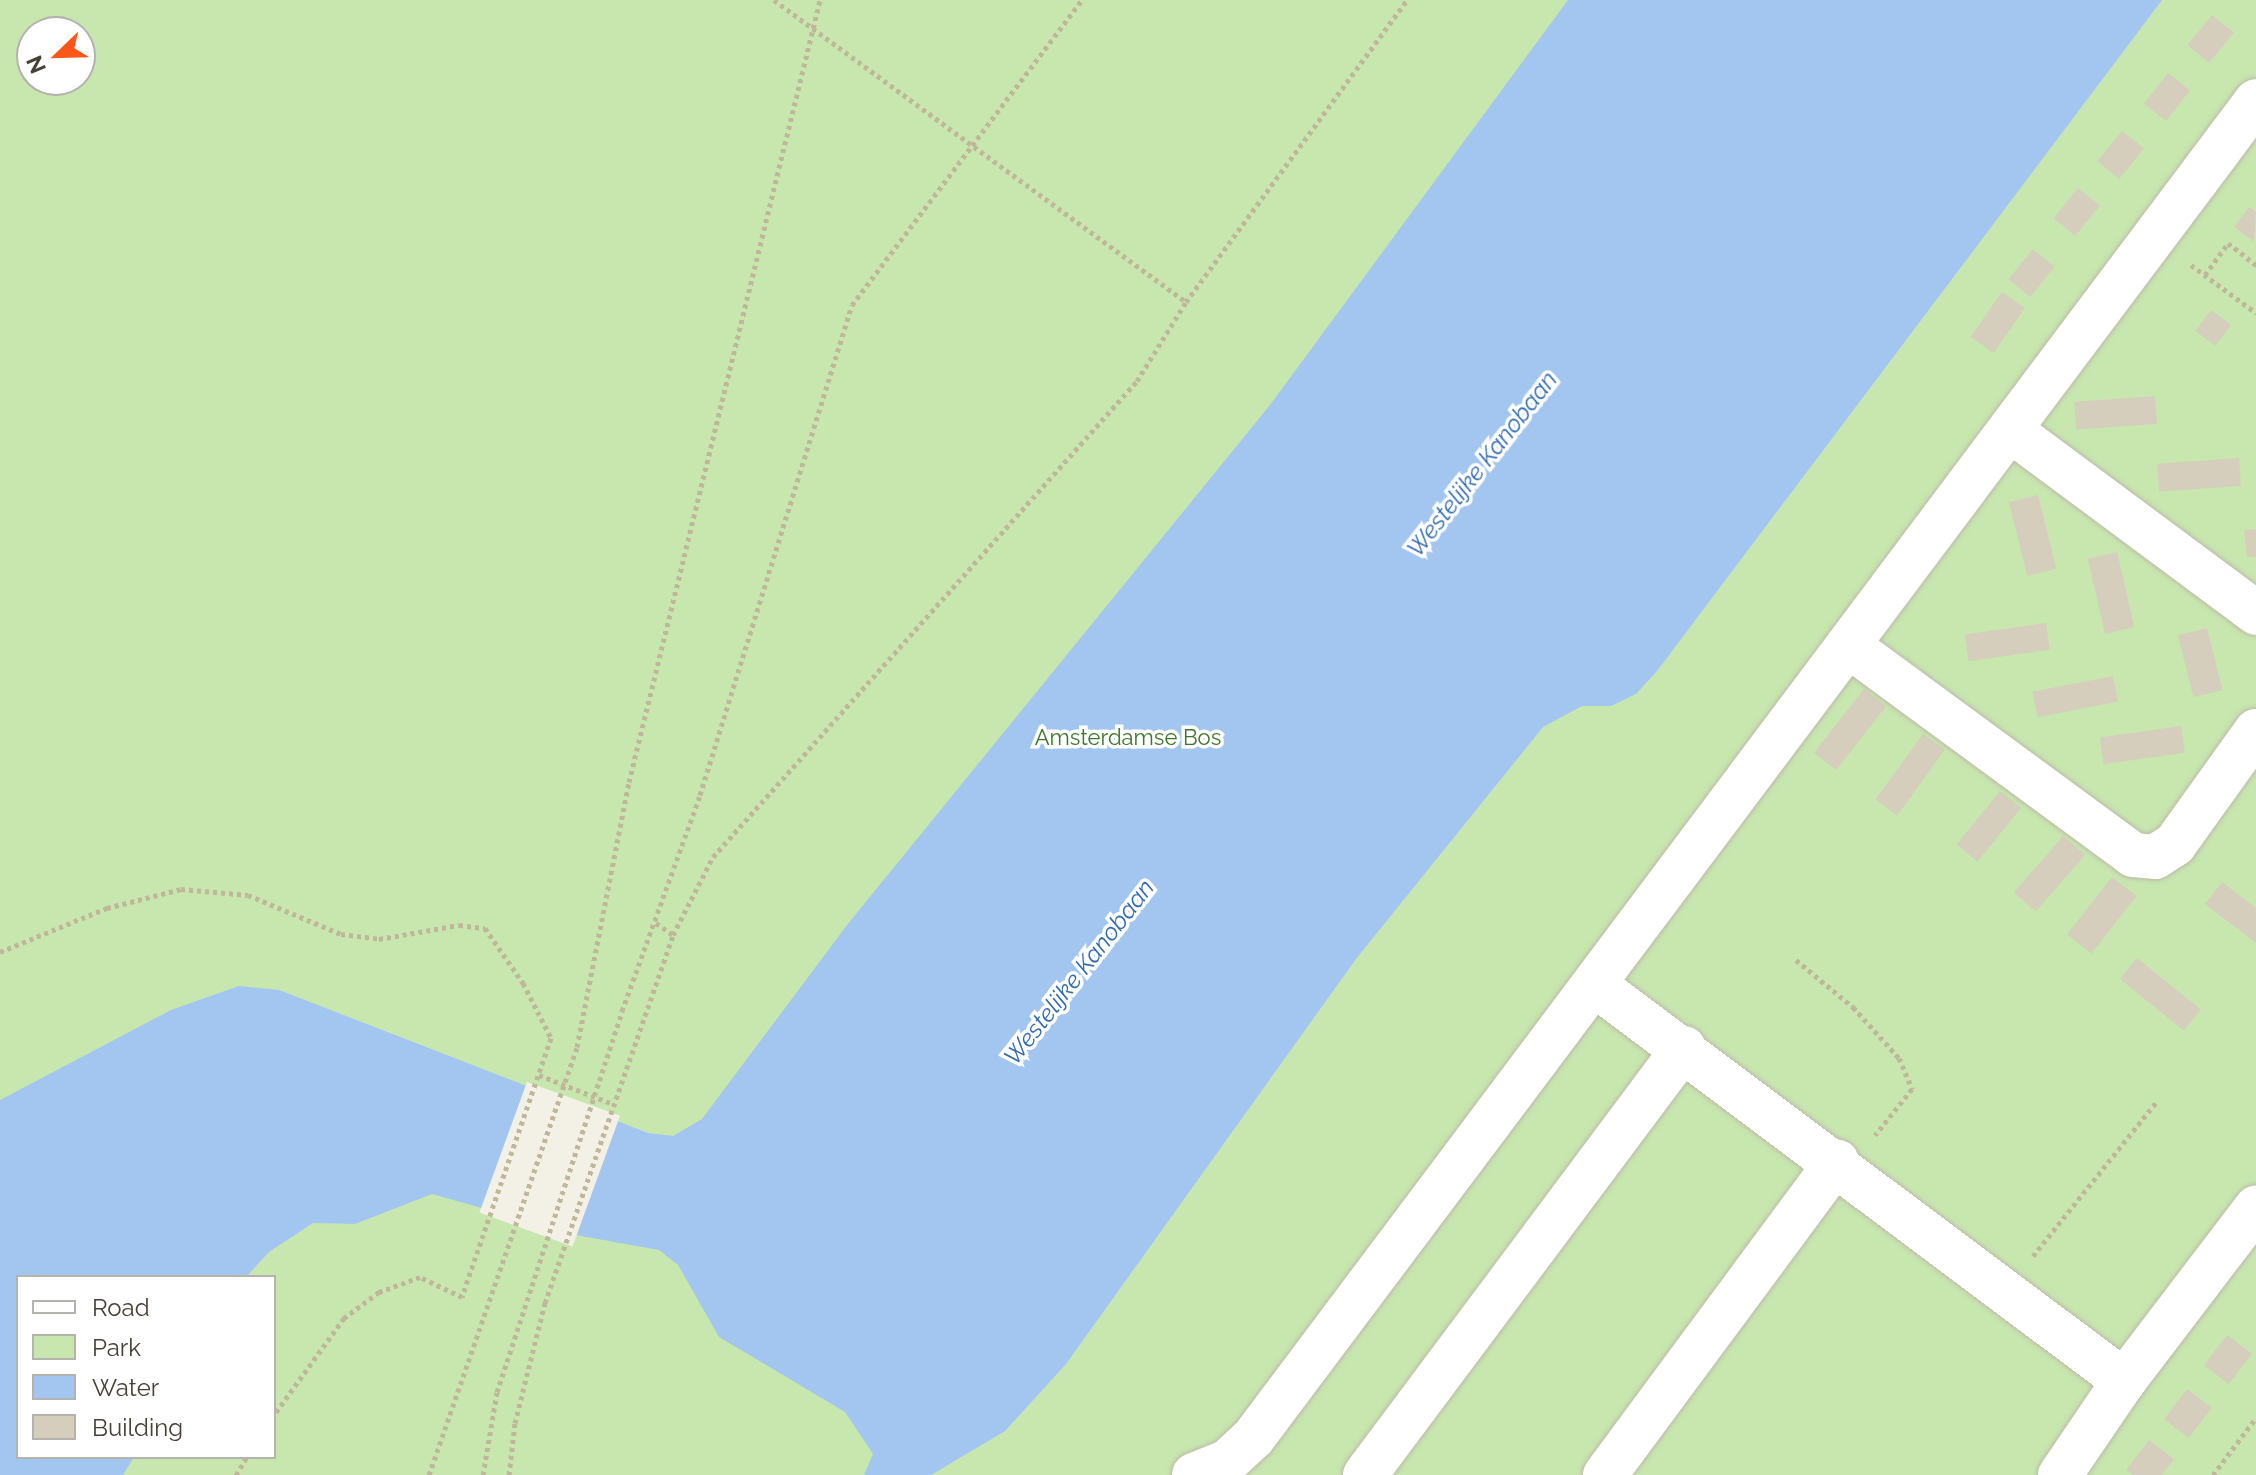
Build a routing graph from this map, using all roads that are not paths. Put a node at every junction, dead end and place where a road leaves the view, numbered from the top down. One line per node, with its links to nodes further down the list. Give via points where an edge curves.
1 (2256, 101): 2 (lane)
2 (2010, 430): 3 (lane); 4 (lane)
3 (2256, 613)
4 (1849, 646): 5 (lane, via 2133,855 2155,857 2175,844); 6 (lane)
5 (2256, 731)
6 (1595, 985): 7 (lane); 11 (lane, via 1253,1438)
7 (1684, 1048): 8 (lane); 13 (lane)
8 (1842, 1166): 10 (lane); 12 (lane)
9 (2256, 1208): 10 (lane)
10 (2124, 1381): 14 (lane)
11 (1222, 1470)
12 (1617, 1471)
13 (1365, 1475)
14 (2060, 1475)

